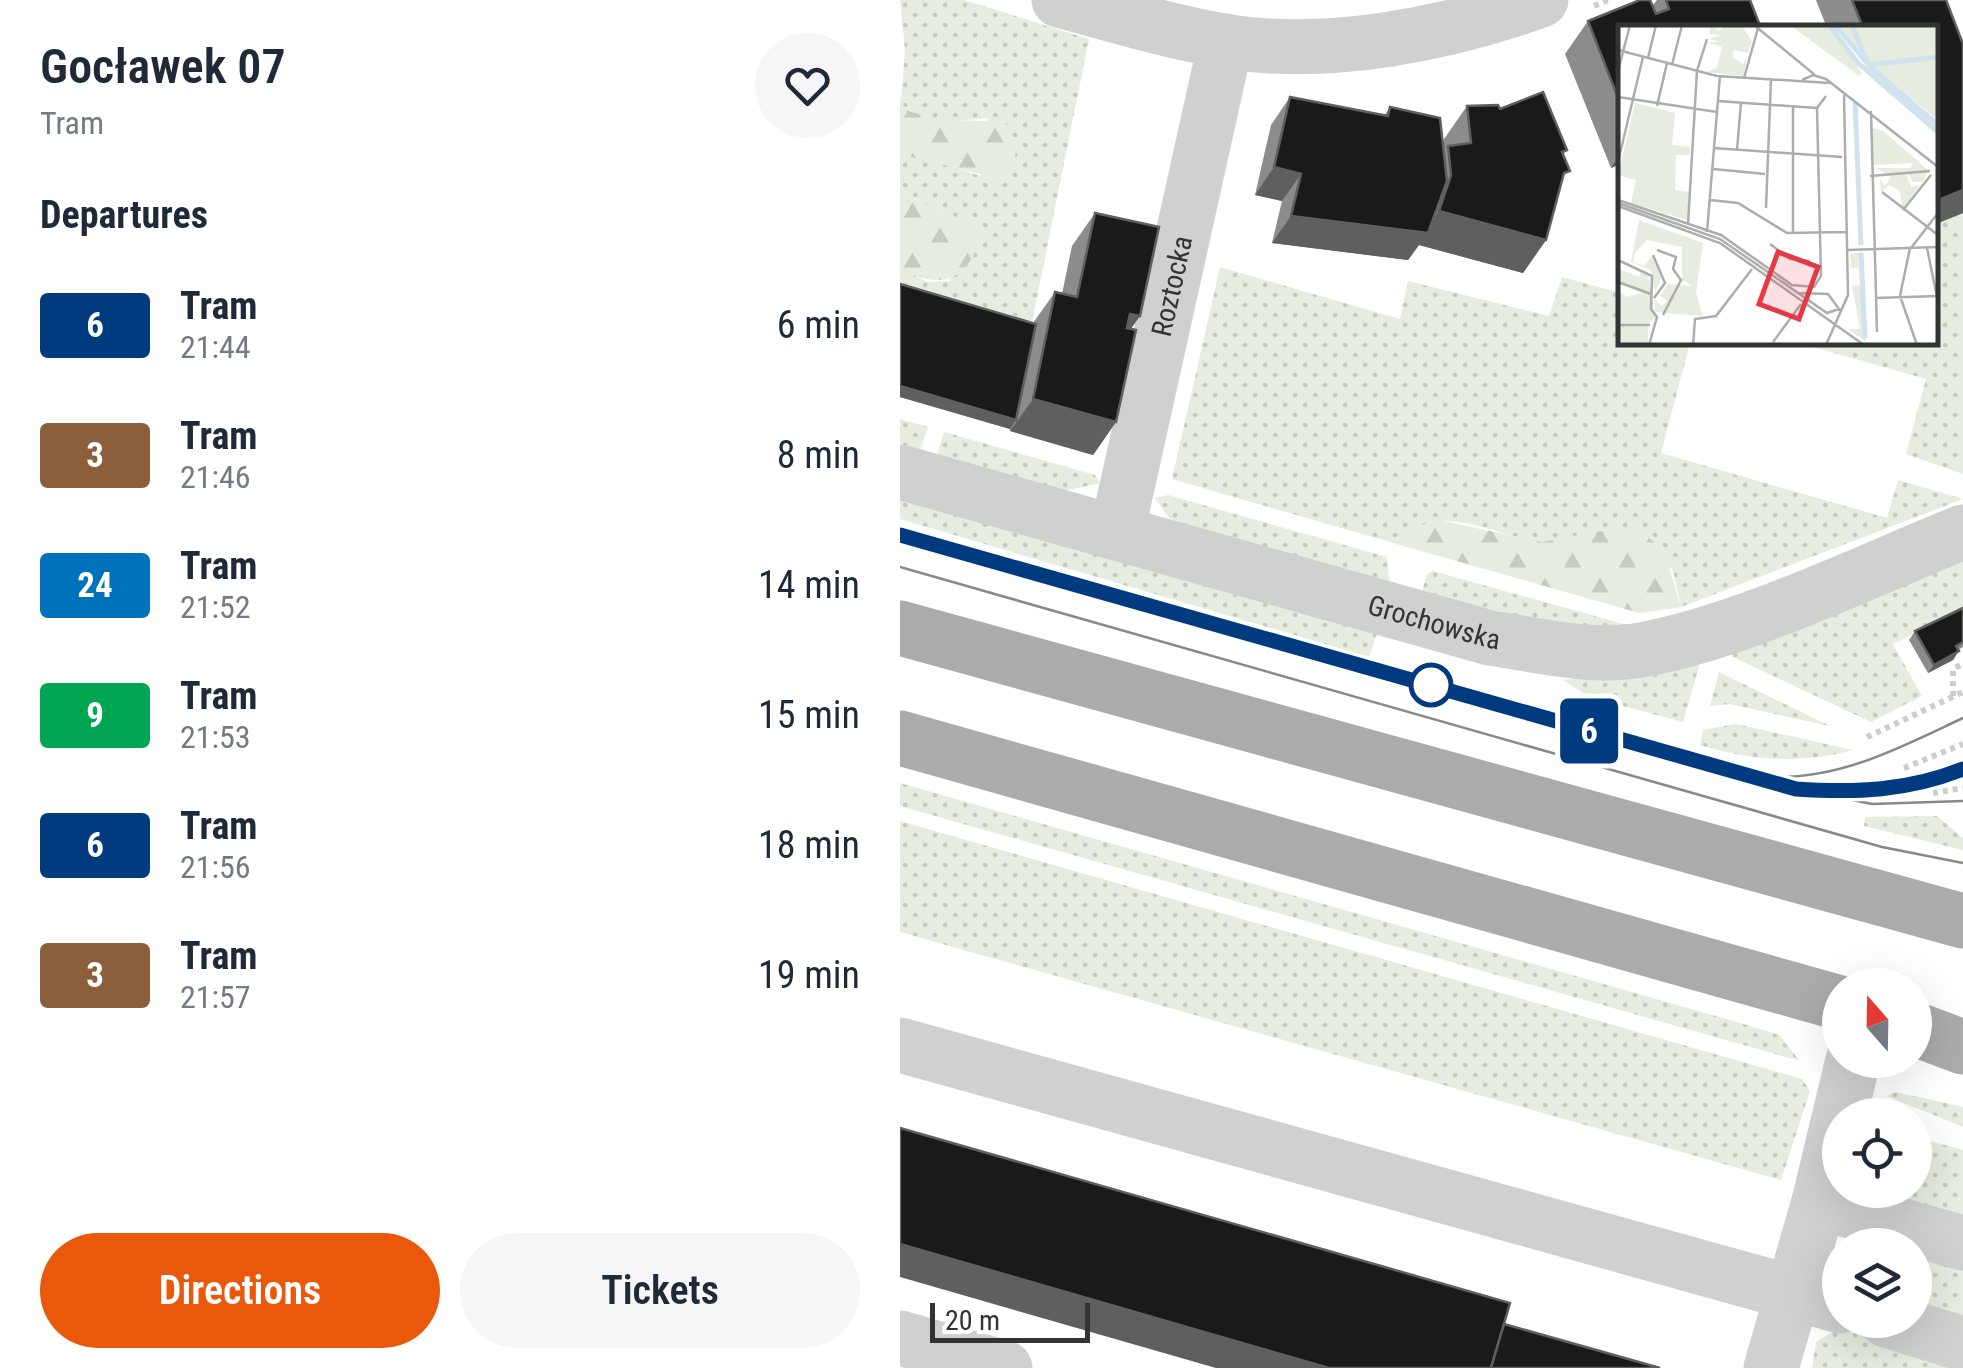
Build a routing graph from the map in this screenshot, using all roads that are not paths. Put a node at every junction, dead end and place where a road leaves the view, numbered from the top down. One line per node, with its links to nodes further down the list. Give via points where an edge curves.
1 (1059, 0): 3 (street)
2 (1565, 4): 3 (street, via 1358,41)
3 (1226, 41): 5 (street, Roztocka)
4 (900, 472): 5 (street, Grochowska)
5 (1117, 532): 6 (street, Grochowska, via 1490,638 1575,651 1638,650 1706,632)
6 (1963, 532)
7 (900, 628): 9 (main road)
8 (900, 738): 10 (main road)
9 (1963, 922)
10 (1822, 998)
11 (1932, 1035): 13 (main road)
12 (900, 1045): 17 (street)
13 (1963, 1047)
14 (1850, 1078): 15 (street)
15 (1819, 1202): 16 (street); 17 (street)
16 (1963, 1243)
17 (1817, 1299): 22 (street)
18 (1932, 1334): 20 (street)
19 (900, 1338): 21 (street)
20 (1963, 1344)
21 (1005, 1368)
22 (1771, 1368)

